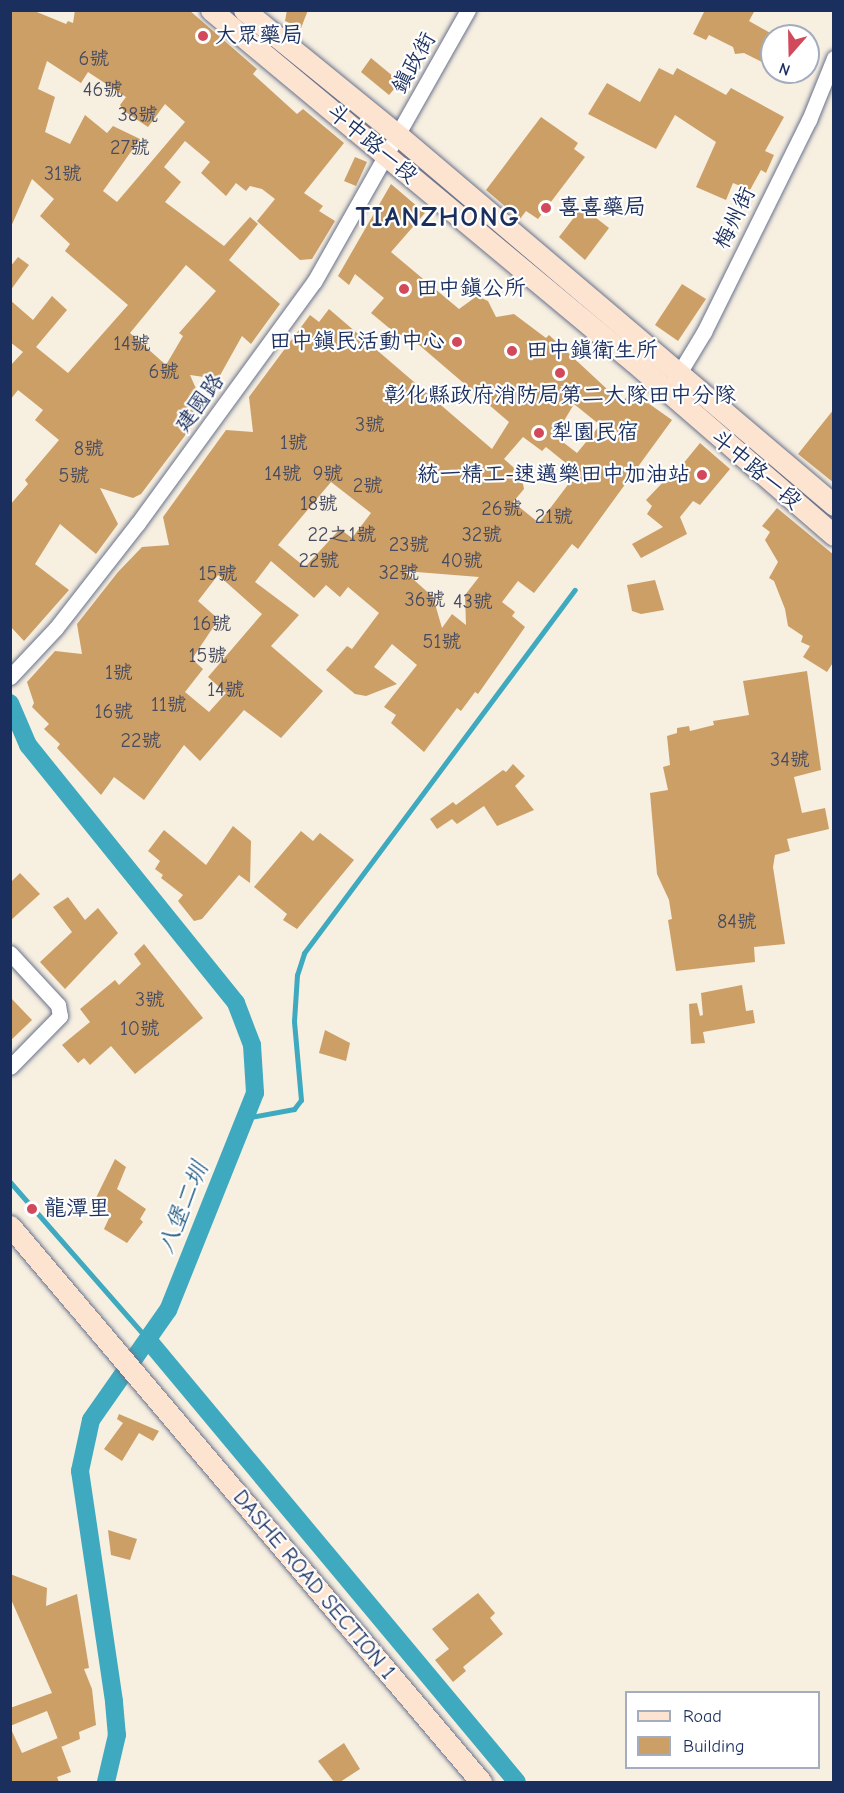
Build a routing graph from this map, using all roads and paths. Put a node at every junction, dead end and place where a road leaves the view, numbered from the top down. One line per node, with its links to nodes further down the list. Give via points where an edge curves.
1 (211, 10): 6 (main road, 斗中路一段)
2 (244, 10): 5 (main road, 斗中路一段)
3 (468, 10): 5 (street, 鎮政街)
4 (834, 58): 7 (street, 梅州街, via 809,120)
5 (399, 136): 6 (street, 建國路); 7 (main road, 斗中路一段)
6 (386, 156): 8 (main road, 斗中路一段); 13 (street, 建國路, via 314,282 228,404 56,628)
7 (679, 376): 8 (street, 梅州街); 9 (main road, 斗中路一段)
8 (664, 391): 10 (main road, 斗中路一段)
9 (766, 449): 10 (main road); 11 (main road, 斗中路一段)
10 (752, 466): 12 (main road, 斗中路一段)
11 (834, 505)
12 (834, 535)
13 (10, 677)
14 (10, 953): 15 (street, via 58,1005 60,1016)
15 (10, 1067)
16 (10, 1226): 17 (main road, DASHE ROAD SECTION 1)
17 (481, 1782)

